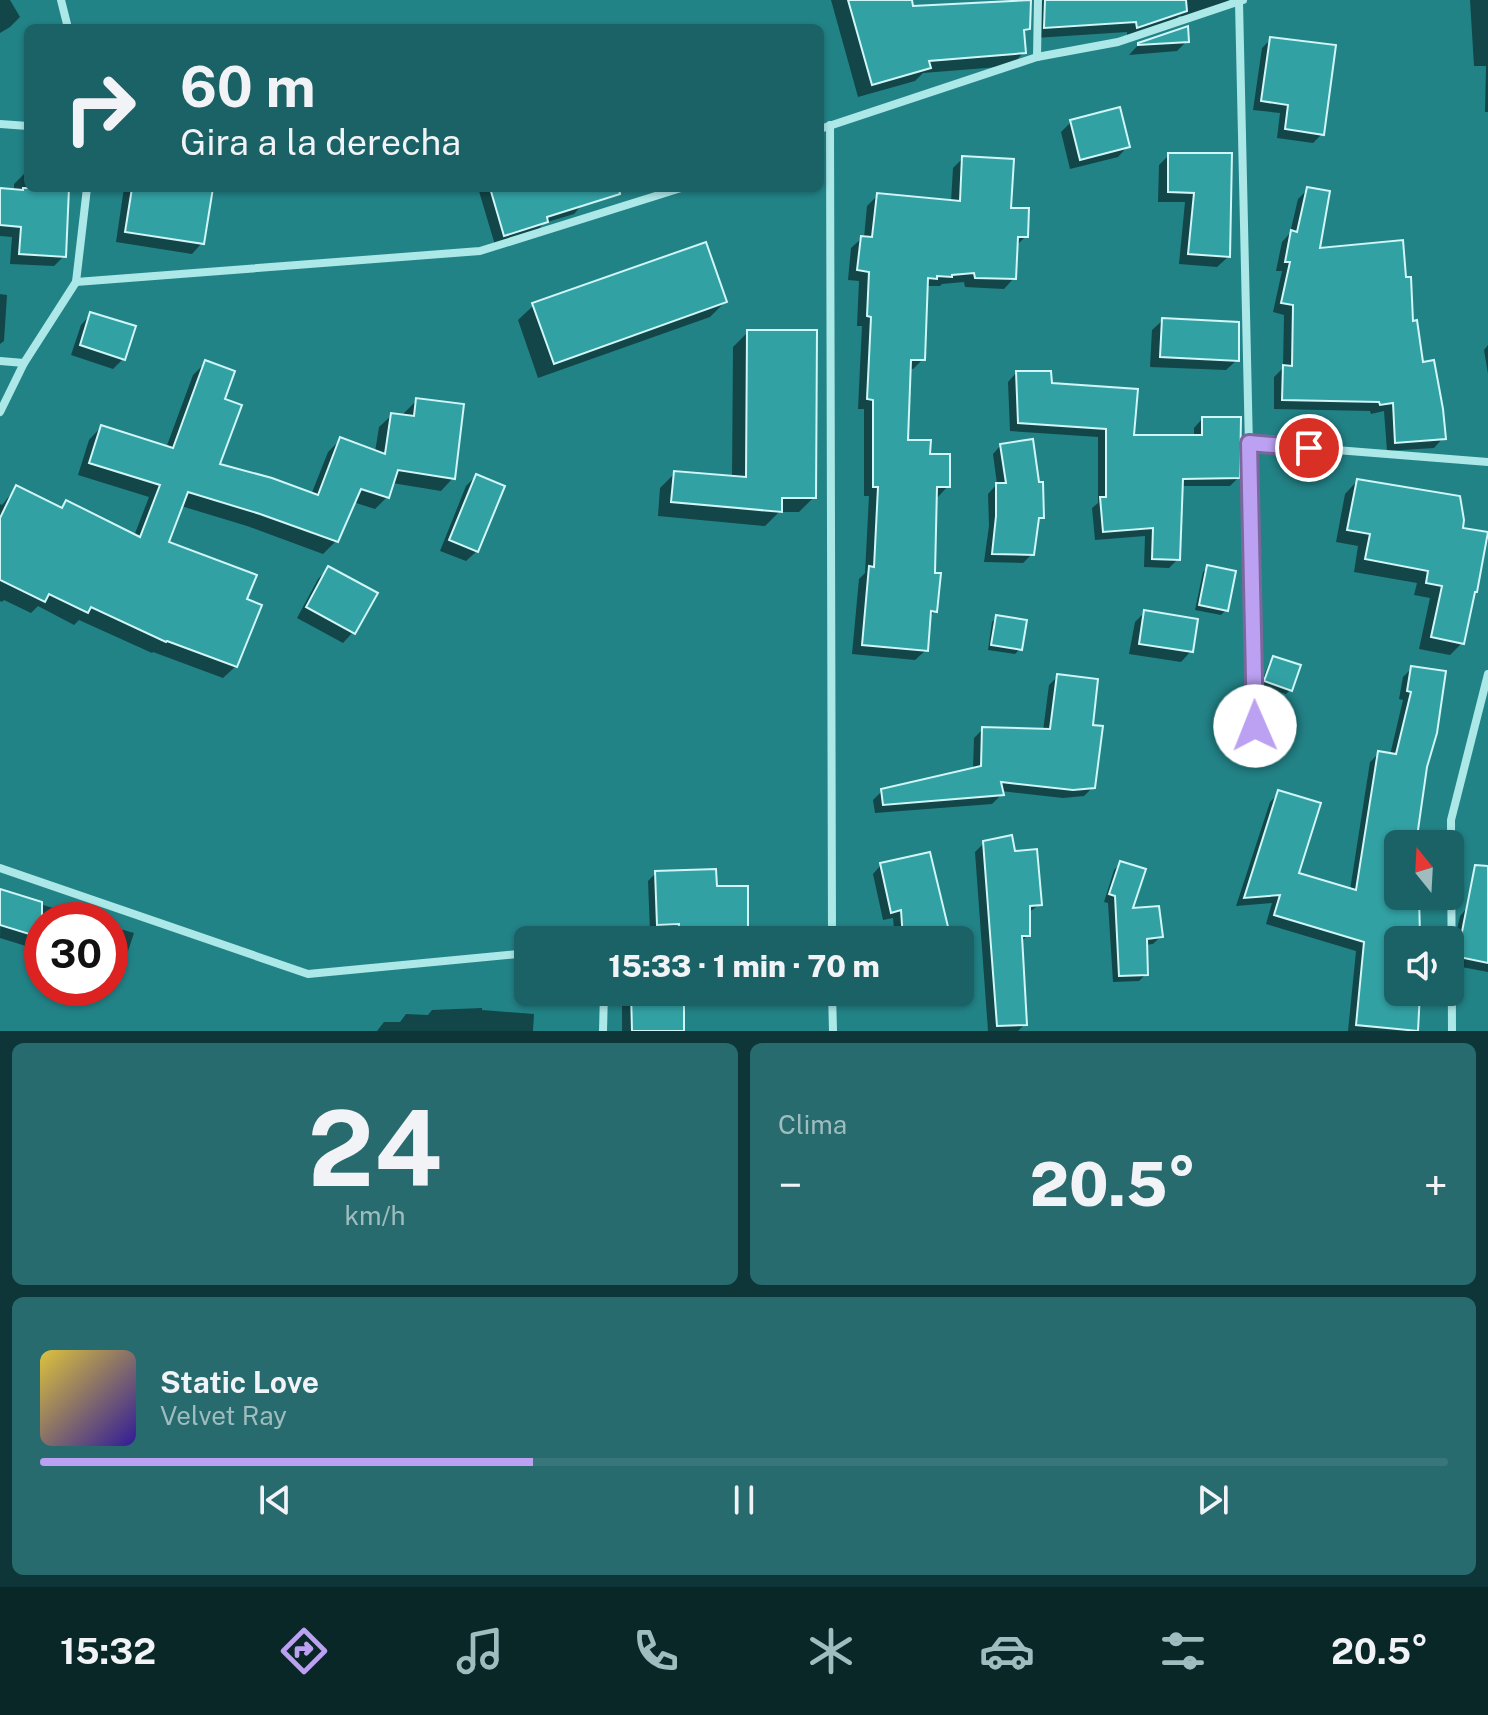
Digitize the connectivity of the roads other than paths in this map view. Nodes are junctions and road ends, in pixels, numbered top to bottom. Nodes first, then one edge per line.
1 (61, 0) edge
2 (1038, 0) edge
3 (1242, 1) edge
4 (67, 24) edge
5 (1037, 57) junction
6 (0, 124) edge
7 (830, 125) junction
8 (24, 126) edge
9 (824, 127) edge
10 (87, 192) edge
11 (668, 192) edge
12 (76, 282) junction
13 (0, 361) edge
14 (24, 363) junction
15 (0, 412) edge
16 (1249, 443) junction
17 (1488, 462) edge
18 (1488, 674) edge
19 (1256, 758) dead end
20 (0, 868) edge
21 (832, 926) edge
22 (514, 954) edge
23 (604, 1006) edge
24 (832, 1006) edge
25 (603, 1031) edge
26 (833, 1031) edge
27 (1452, 1031) edge

1 - 4 street
2 - 5 street
3 - 5 street
3 - 16 street
5 - 7 street
6 - 8 street
7 - 9 street
7 - 21 street
10 - 12 street
11 - 12 street
12 - 14 street
13 - 14 street
14 - 15 street
16 - 17 street
16 - 19 street
18 - 27 street
20 - 22 street
23 - 25 street
24 - 26 street

